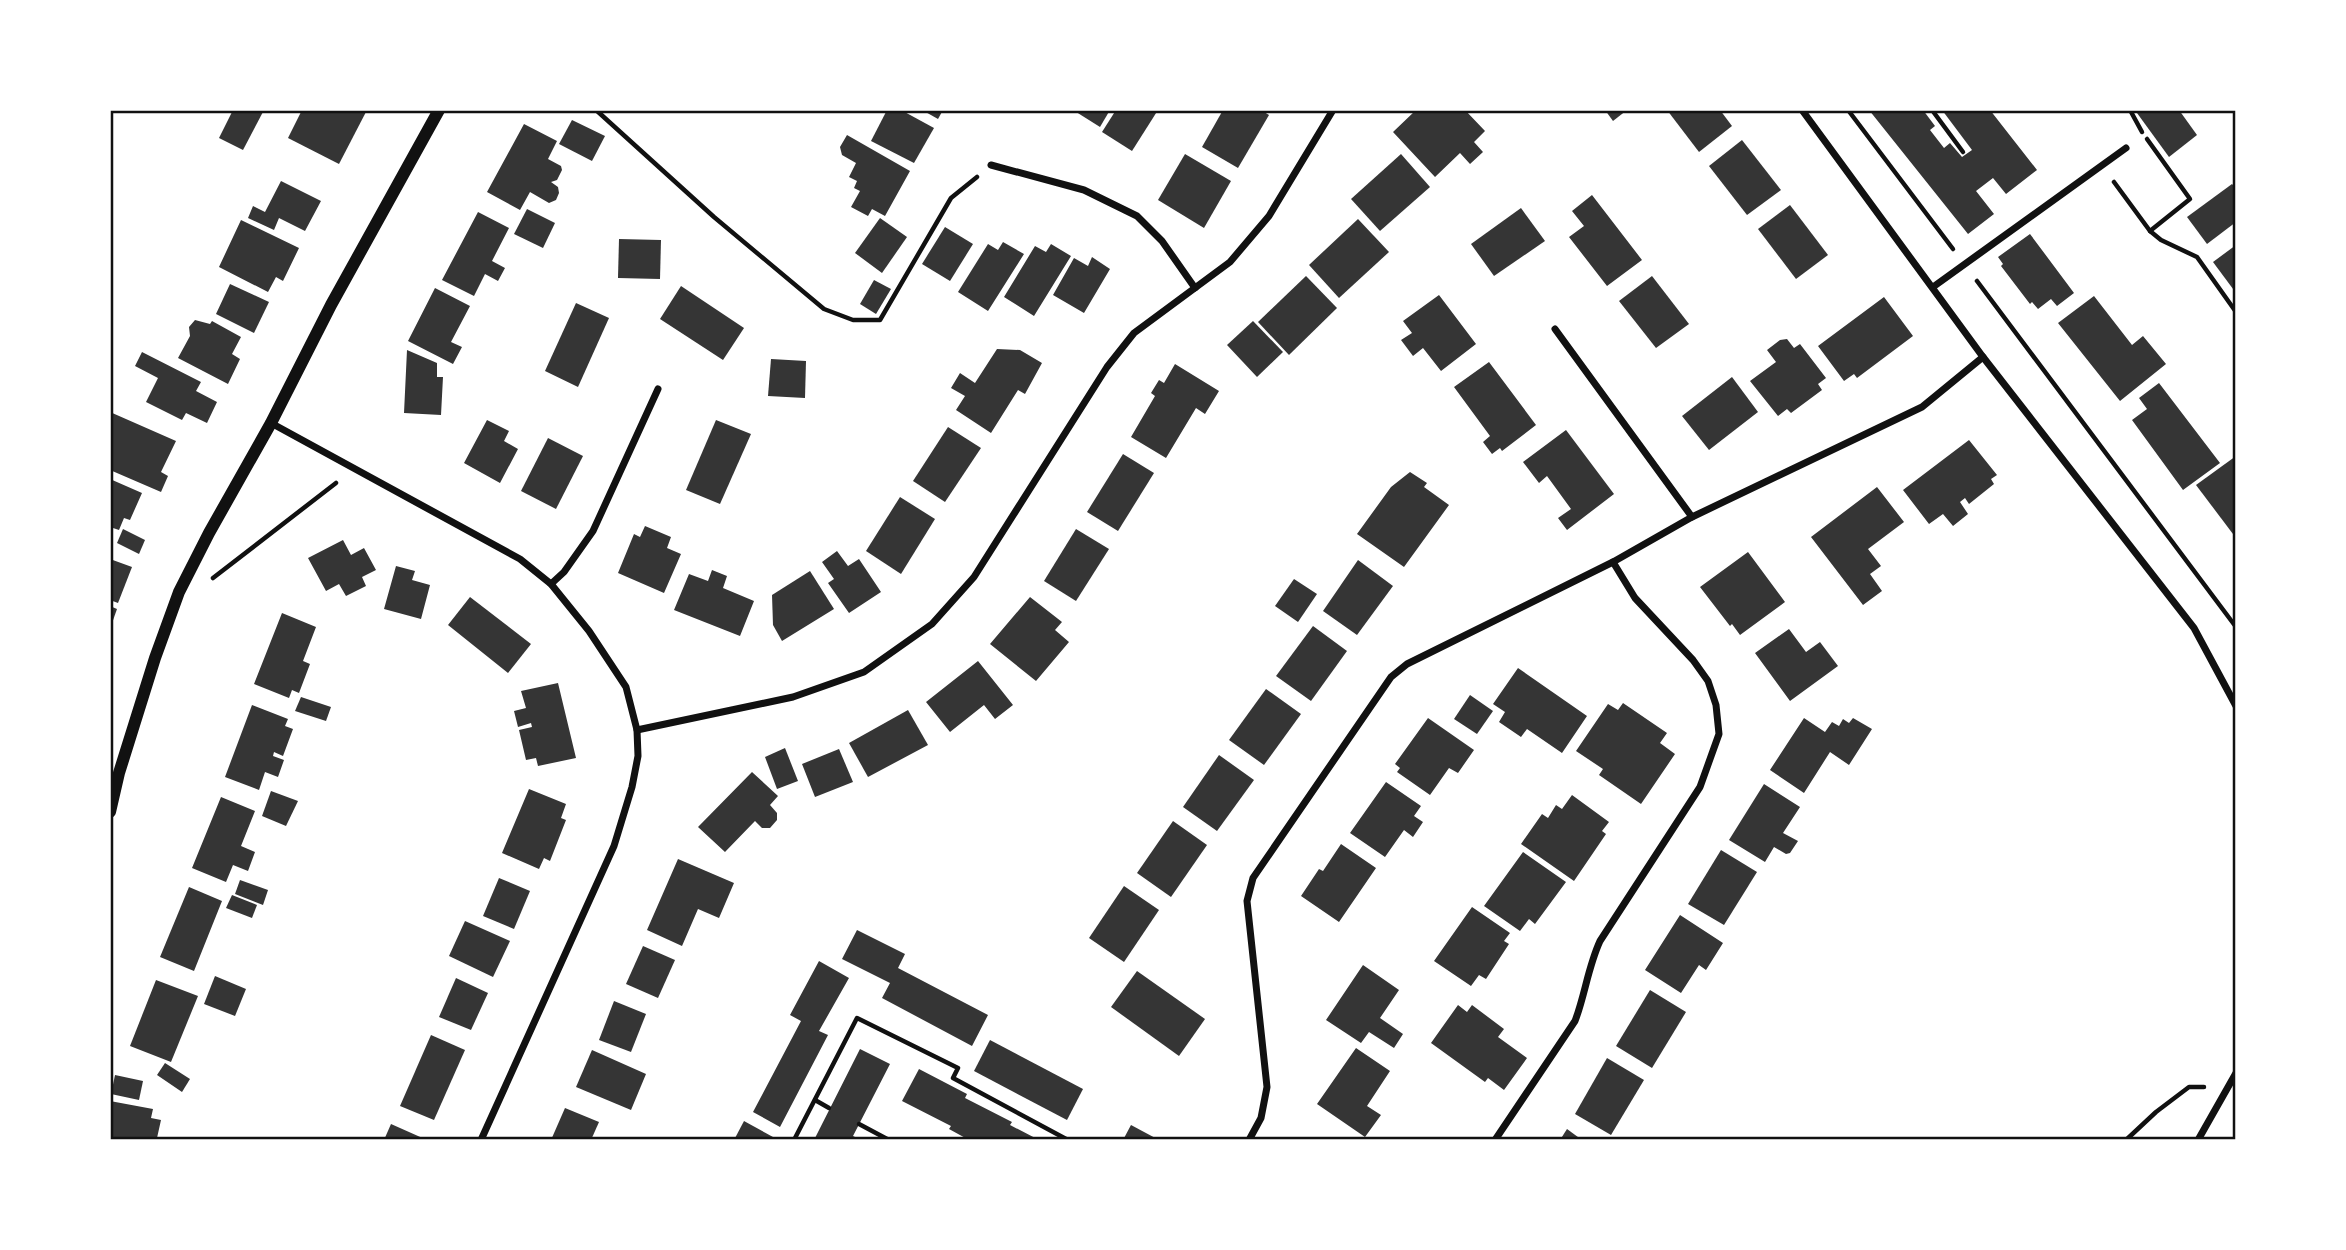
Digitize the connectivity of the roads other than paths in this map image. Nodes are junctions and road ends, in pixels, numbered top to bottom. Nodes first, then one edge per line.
1 (439, 110) edge
2 (1333, 110) edge
3 (1802, 110) edge
4 (2126, 148) dead end
5 (991, 165) road end
6 (1933, 286) junction
7 (1195, 288) junction
8 (1555, 329) dead end
9 (1983, 357) junction
10 (658, 389) dead end
11 (271, 423) junction
12 (1692, 517) junction
13 (1614, 562) junction
14 (551, 584) junction
15 (2236, 706) edge
16 (637, 730) junction
17 (110, 812) edge
18 (2236, 1073) edge
19 (481, 1140) edge
20 (1250, 1140) edge
21 (1495, 1140) edge
22 (2199, 1140) edge

1 - 11 street
2 - 7 street
3 - 6 street
4 - 6 street
5 - 7 street
6 - 9 street
7 - 16 street
8 - 12 street
9 - 12 street
9 - 15 street
10 - 14 street
11 - 14 street
11 - 17 street
12 - 13 street
13 - 20 street
13 - 21 street
14 - 16 street
16 - 19 street
18 - 22 street

